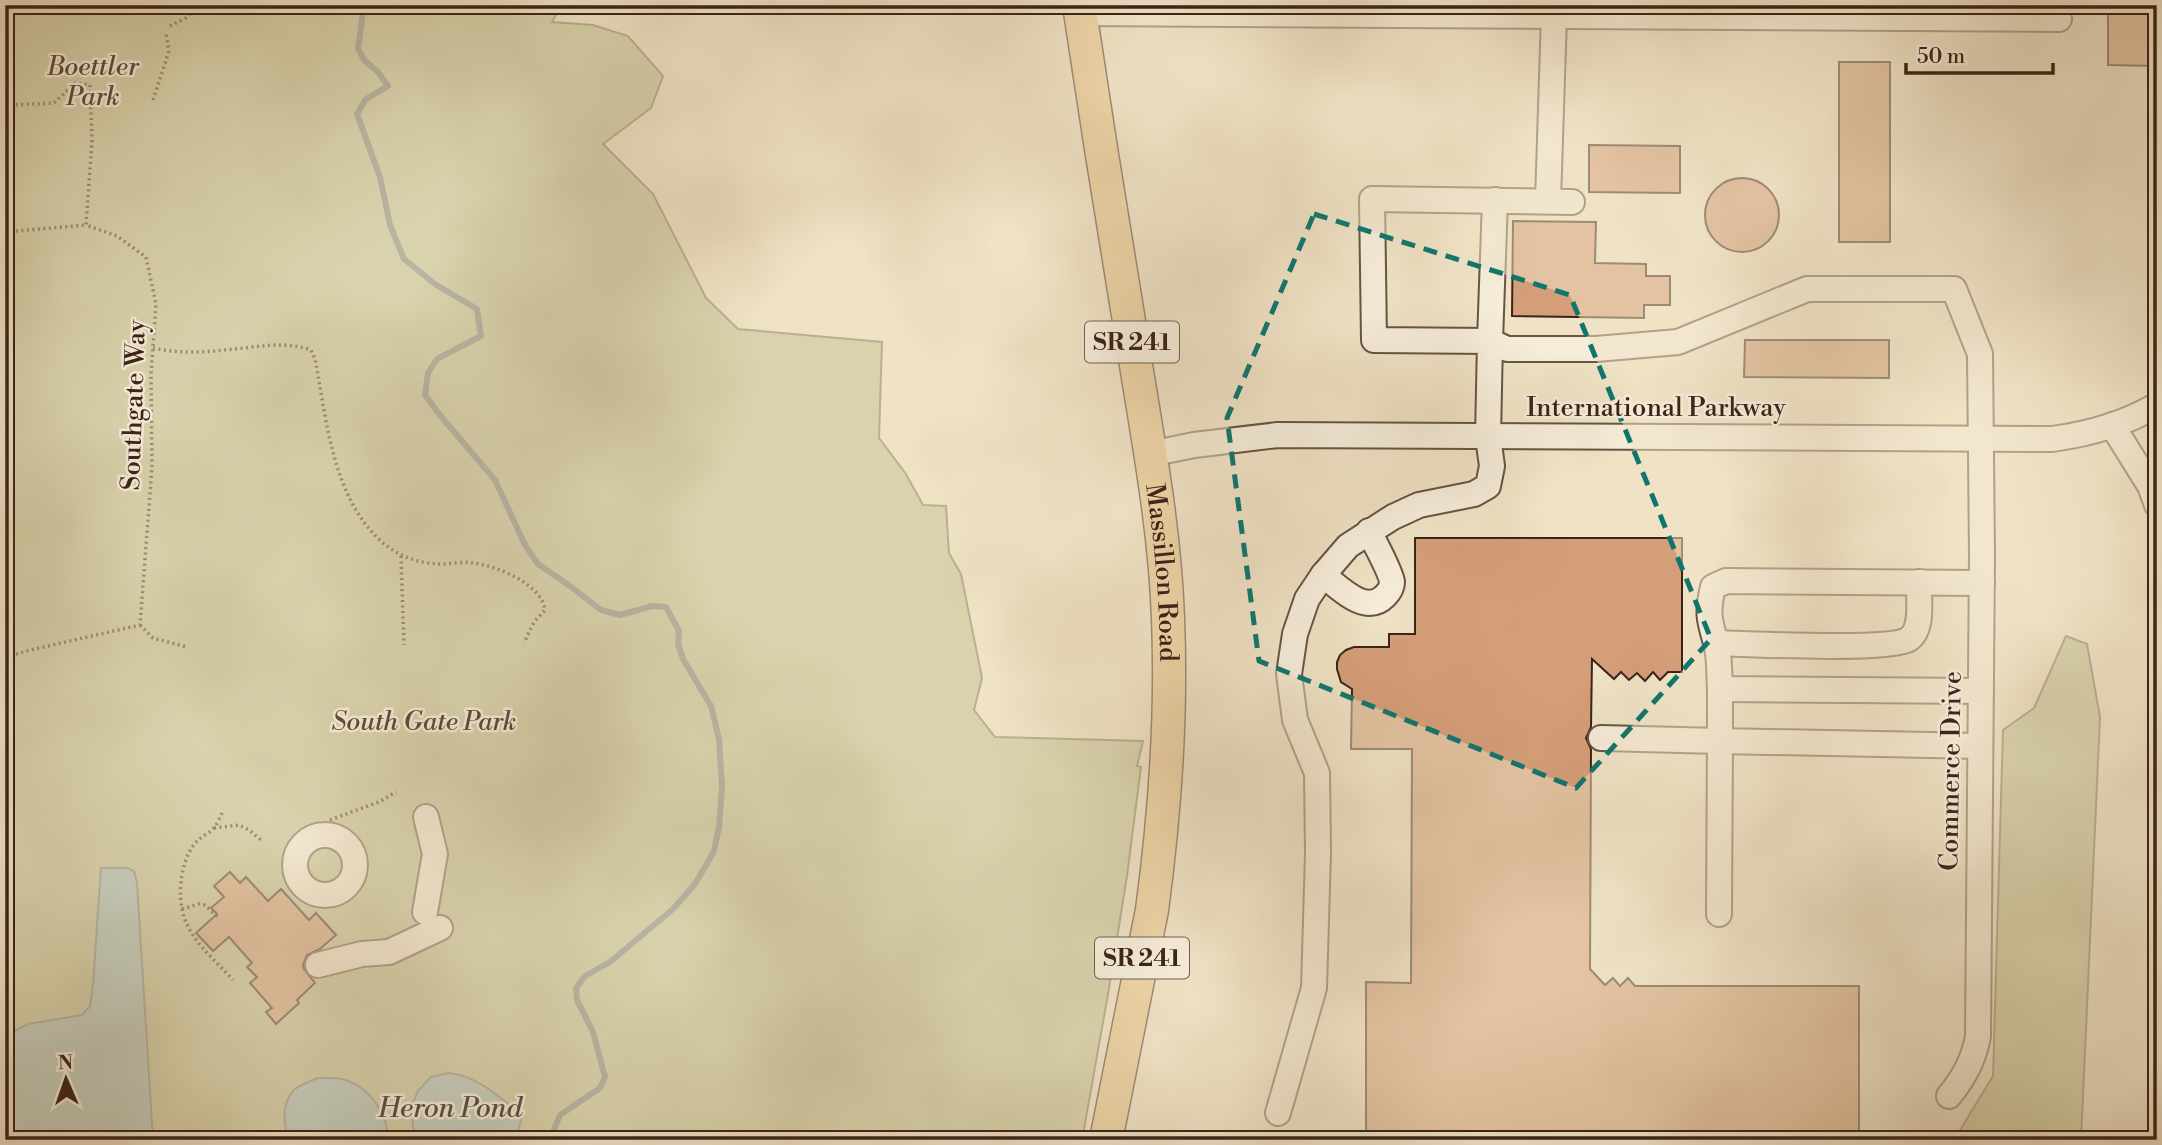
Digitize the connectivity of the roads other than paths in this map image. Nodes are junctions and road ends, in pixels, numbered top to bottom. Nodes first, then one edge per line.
1 (1080, 9) edge
2 (1554, 16) junction
3 (2059, 19) dead end
4 (1495, 200) junction
5 (1490, 341) junction
6 (2157, 405) edge
7 (2112, 425) junction
8 (1488, 437) junction
9 (1981, 439) junction
10 (1150, 454) junction
11 (2157, 505) edge
12 (1369, 531) junction
13 (1323, 575) junction
14 (1919, 582) junction
15 (1982, 583) junction
16 (1716, 643) junction
17 (1720, 689) junction
18 (1981, 691) junction
19 (1601, 738) dead end
20 (1720, 741) junction
21 (1980, 746) junction
22 (426, 817) dead end
23 (1718, 914) dead end
24 (318, 965) dead end
25 (1949, 1096) dead end
26 (1278, 1113) dead end
27 (1106, 1140) edge

1 - 2 street
1 - 10 main road, Massillon Road / SR 241
2 - 3 street
2 - 4 street
4 - 5 street
4 - 5 street
5 - 8 street
5 - 9 street, Commerce Drive
6 - 7 street, International Parkway
7 - 9 street, International Parkway
7 - 11 street
8 - 9 street, International Parkway
8 - 10 street, International Parkway
8 - 12 street
9 - 15 street, Commerce Drive
10 - 27 main road, Massillon Road / SR 241
12 - 13 street
12 - 13 street
13 - 26 street
14 - 15 street
14 - 16 street
14 - 16 street
15 - 18 street, Commerce Drive
16 - 17 street
17 - 18 street
17 - 20 street
18 - 21 street, Commerce Drive
19 - 20 street
20 - 21 street
20 - 23 street
21 - 25 street, Commerce Drive
22 - 24 street

